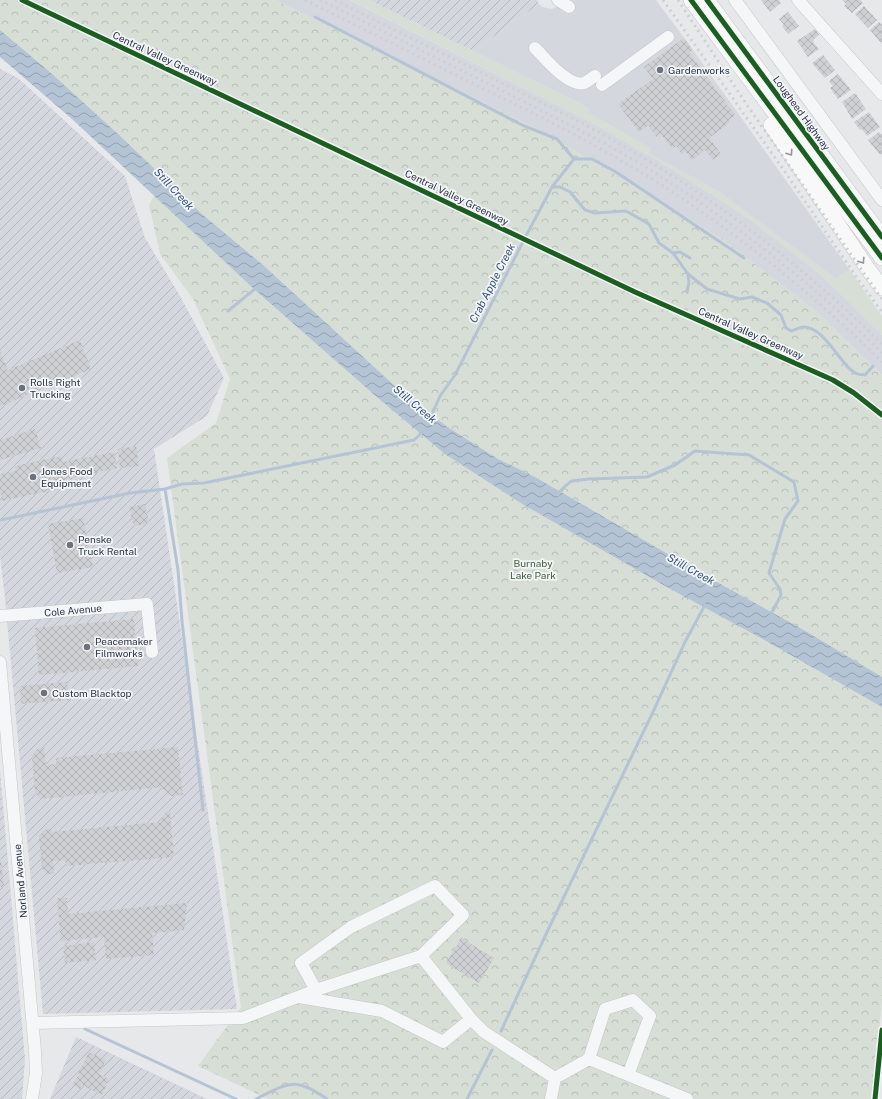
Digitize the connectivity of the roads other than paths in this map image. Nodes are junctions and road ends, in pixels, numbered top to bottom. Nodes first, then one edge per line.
1 (558, 0) edge
2 (691, 0) edge
3 (707, 0) edge
4 (735, 0) edge
5 (798, 0) edge
6 (569, 7) dead end
7 (668, 37) dead end
8 (535, 48) dead end
9 (744, 71) junction
10 (882, 94) edge
11 (882, 200) edge
12 (882, 237) edge
13 (882, 258) edge
14 (882, 288) edge
15 (0, 616) edge
16 (152, 652) dead end
17 (0, 662) edge
18 (421, 956) junction
19 (316, 990) junction
20 (299, 997) junction
21 (471, 1019) junction
22 (33, 1023) junction
23 (589, 1059) junction
24 (628, 1075) junction
25 (555, 1078) junction
26 (32, 1099) edge
27 (551, 1099) edge
28 (687, 1099) edge

1 - 6 street
2 - 9 main road
3 - 12 main road, Lougheed Highway
4 - 11 street
5 - 10 street
7 - 8 street
9 - 13 main road
9 -> 14 main road
15 - 16 street, Cole Avenue
17 - 22 street, Norland Avenue
18 - 19 street
18 - 19 street
18 - 21 street
19 - 20 street
20 - 21 street
20 - 22 street
21 - 25 street
22 - 26 street, Norland Avenue
23 - 24 street
23 - 24 street
23 - 25 street
24 - 28 street
25 - 27 street

